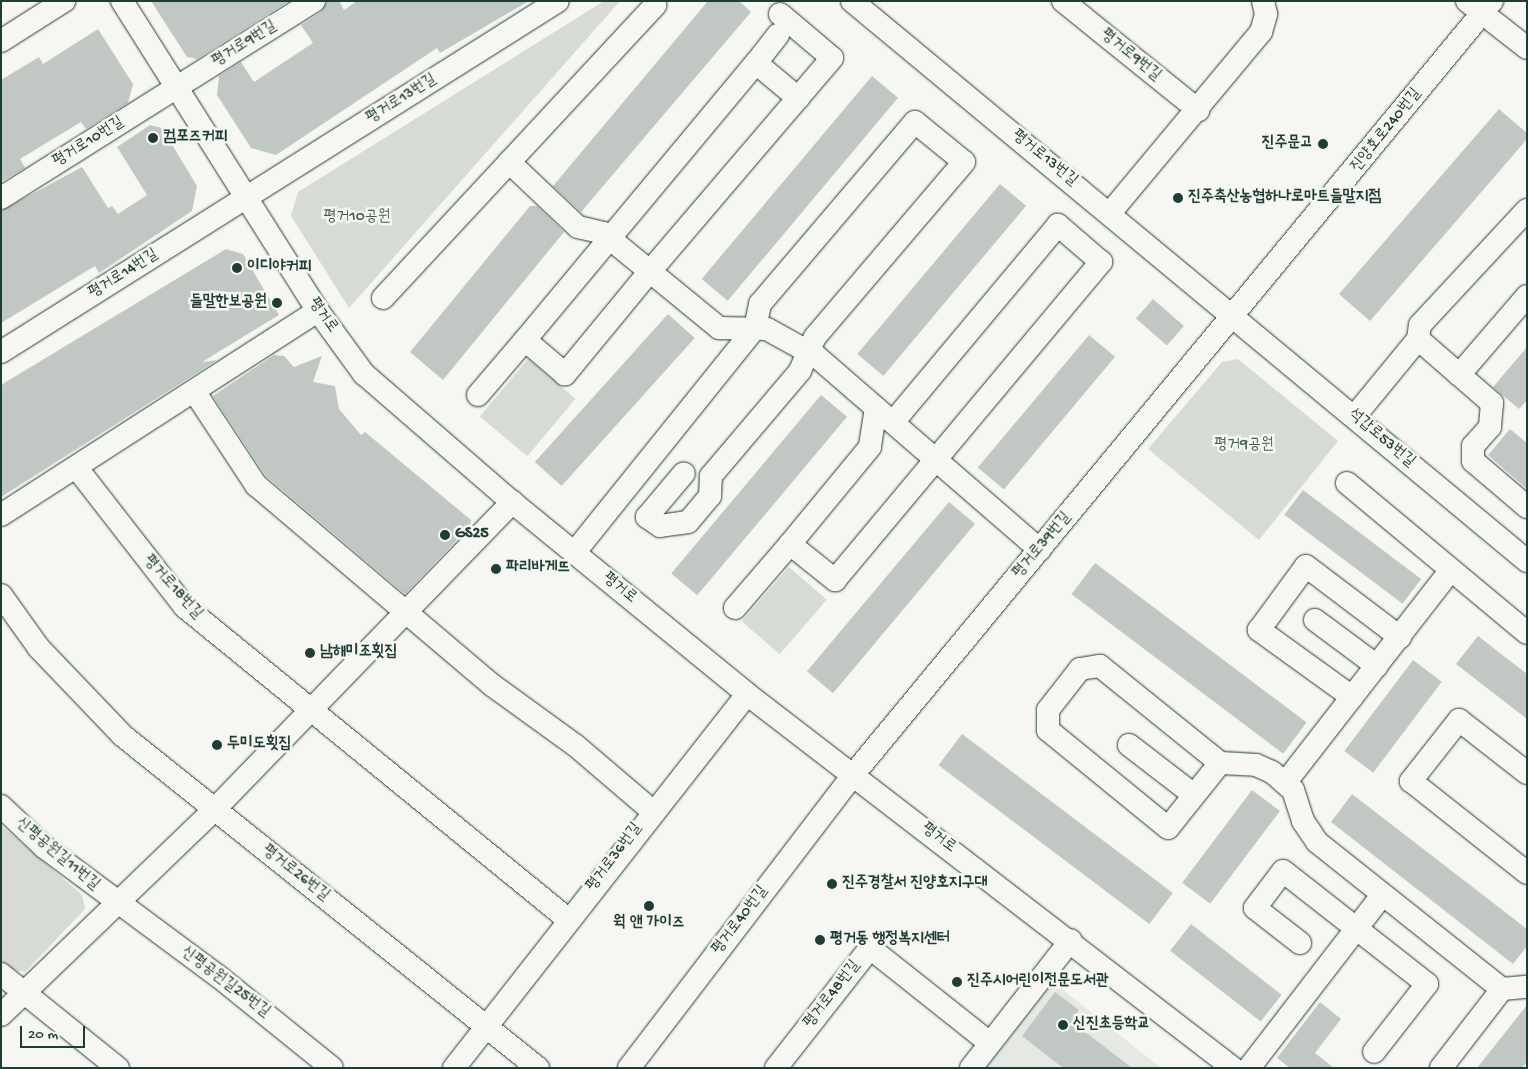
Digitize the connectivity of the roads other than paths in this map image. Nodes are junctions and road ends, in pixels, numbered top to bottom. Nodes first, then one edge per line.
1 (64, 1) edge
2 (122, 1) edge
3 (314, 1) edge
4 (558, 1) edge
5 (852, 1) edge
6 (1063, 1) edge
7 (1264, 3) edge
8 (656, 5) dead end
9 (1480, 5) edge
10 (1, 41) edge
11 (1527, 48) edge
12 (756, 63) junction
13 (176, 88) junction
14 (798, 98) junction
15 (1198, 110) junction
16 (509, 162) junction
17 (1, 198) edge
18 (246, 198) junction
19 (1527, 210) edge
20 (1110, 213) junction
21 (610, 238) junction
22 (650, 271) junction
23 (1527, 296) edge
24 (383, 298) dead end
25 (318, 311) junction
26 (1234, 317) junction
27 (755, 328) junction
28 (1418, 339) junction
29 (525, 340) junction
30 (809, 351) junction
31 (1, 352) edge
32 (1460, 375) junction
33 (194, 391) junction
34 (478, 395) dead end
35 (884, 415) junction
36 (1354, 417) junction
37 (935, 459) junction
38 (76, 467) junction
39 (684, 473) dead end
40 (1347, 483) dead end
41 (512, 502) junction
42 (1527, 507) edge
43 (1, 516) edge
44 (790, 544) junction
45 (1040, 550) junction
46 (574, 553) junction
47 (1527, 560) edge
48 (1451, 570) junction
49 (1, 595) edge
50 (735, 608) dead end
51 (405, 613) junction
52 (1315, 620) dead end
53 (1527, 634) edge
54 (1400, 637) junction
55 (1377, 666) junction
56 (747, 694) junction
57 (1352, 697) junction
58 (312, 708) junction
59 (1129, 745) dead end
60 (1220, 763) junction
61 (1527, 774) edge
62 (852, 775) junction
63 (1285, 783) junction
64 (1194, 795) junction
65 (1, 806) edge
66 (214, 810) junction
67 (652, 810) junction
68 (1527, 873) edge
69 (1382, 894) junction
70 (115, 903) junction
71 (568, 919) junction
72 (1356, 928) junction
73 (1071, 940) junction
74 (1300, 943) dead end
75 (1, 974) edge
76 (1527, 987) edge
77 (1502, 989) junction
78 (24, 993) junction
79 (1, 1015) edge
80 (487, 1026) junction
81 (990, 1043) junction
82 (1374, 1052) dead end
83 (118, 1068) edge
84 (332, 1068) edge
85 (454, 1068) edge
86 (538, 1068) edge
87 (629, 1068) edge
88 (776, 1068) edge
89 (971, 1068) edge
90 (1233, 1068) edge
91 (1250, 1068) edge
92 (1441, 1068) edge

1 - 10 street
2 - 13 street, 평거로
3 - 13 street, 평거로9번길
4 - 18 street, 평거로13번길
5 - 20 street, 평거로13번길
6 - 15 street, 평거로9번길
7 - 15 street
8 - 16 street
9 - 11 street
9 - 26 street, 진양호로240번길
12 - 14 street
12 - 14 street
12 - 21 street
13 - 17 street, 평거로10번길
13 - 18 street, 평거로
14 - 22 street
15 - 20 street
16 - 21 street
16 - 24 street
18 - 25 street, 평거로
18 - 31 street, 평거로14번길
19 - 28 street
20 - 26 street, 평거로13번길
21 - 22 street
21 - 29 street
22 - 27 street
22 - 29 street
23 - 32 street
25 - 33 street
25 - 41 street, 평거로
26 - 36 street, 석갑로53번길
26 - 45 street, 평거로39번길
27 - 30 street
27 - 30 street
27 - 46 street
28 - 32 street
28 - 36 street
29 - 34 street
30 - 35 street
30 - 39 street
32 - 42 street
33 - 38 street
33 - 51 street
35 - 37 street
35 - 37 street
35 - 44 street
36 - 47 street, 석갑로53번길
37 - 44 street
37 - 45 street
38 - 43 street
38 - 58 street, 평거로18번길
40 - 48 street
41 - 46 street, 평거로
41 - 51 street
44 - 50 street
45 - 62 street, 평거로39번길
46 - 56 street, 평거로
48 - 53 street
48 - 54 street
49 - 66 street
51 - 58 street
51 - 67 street
52 - 55 street
54 - 55 street
54 - 57 street
55 - 57 street
56 - 62 street, 평거로
56 - 67 street, 평거로36번길
57 - 63 street
58 - 66 street
58 - 71 street
59 - 64 street
60 - 63 street
60 - 64 street
60 - 64 street
61 - 68 street
62 - 73 street, 평거로
62 - 87 street, 평거로40번길
63 - 69 street
65 - 70 street, 신평공원길11번길
66 - 70 street
66 - 80 street, 평거로26번길
67 - 71 street, 평거로36번길
69 - 72 street
69 - 77 street
70 - 78 street
70 - 84 street, 신평공원길25번길
71 - 80 street, 평거로36번길
72 - 74 street
72 - 82 street
72 - 91 street
73 - 81 street
73 - 90 street, 평거로
75 - 78 street
76 - 77 street
77 - 92 street
78 - 79 street
78 - 83 street
80 - 85 street, 평거로36번길
80 - 86 street, 평거로26번길
81 - 88 street, 평거로48번길
81 - 89 street

